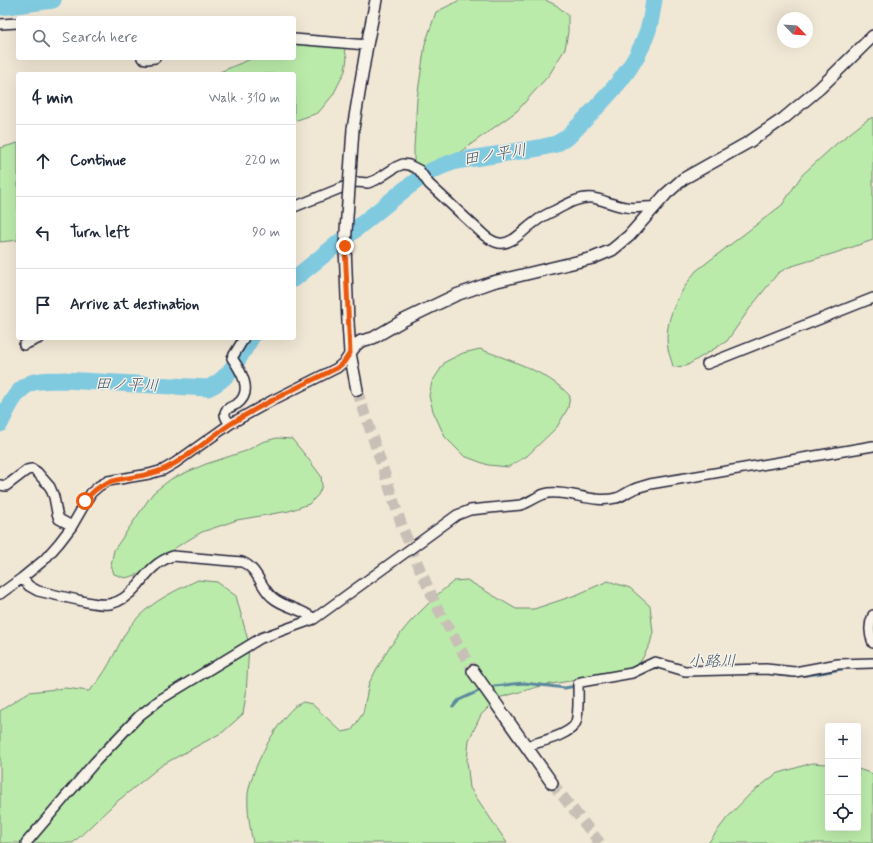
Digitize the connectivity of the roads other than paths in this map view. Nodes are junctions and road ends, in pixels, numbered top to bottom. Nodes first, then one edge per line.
1 (376, 0) edge
2 (16, 23) edge
3 (0, 24) edge
4 (873, 36) edge
5 (296, 39) edge
6 (367, 44) junction
7 (296, 206) edge
8 (653, 207) junction
9 (873, 298) edge
10 (35, 340) edge
11 (244, 340) edge
12 (24, 345) dead end
13 (350, 353) junction
14 (707, 364) dead end
15 (357, 390) tunnel mouth
16 (230, 424) junction
17 (873, 446) edge
18 (0, 485) edge
19 (72, 526) junction
20 (22, 578) junction
21 (0, 594) edge
22 (873, 615) edge
23 (314, 619) junction
24 (873, 643) edge
25 (873, 663) edge
26 (473, 671) tunnel mouth
27 (526, 746) junction
28 (552, 783) tunnel mouth
29 (26, 843) edge

1 - 6 street
2 - 3 street
4 - 8 street
5 - 6 street
6 - 13 street, bridge
7 - 8 street
8 - 13 street
9 - 14 street
10 - 12 street
11 - 16 street
13 - 15 street
13 - 16 street
16 - 19 street
17 - 23 street
18 - 19 street
19 - 20 street
20 - 21 street
20 - 23 street
22 - 24 street
23 - 29 street
25 - 27 street
26 - 27 street
27 - 28 street

